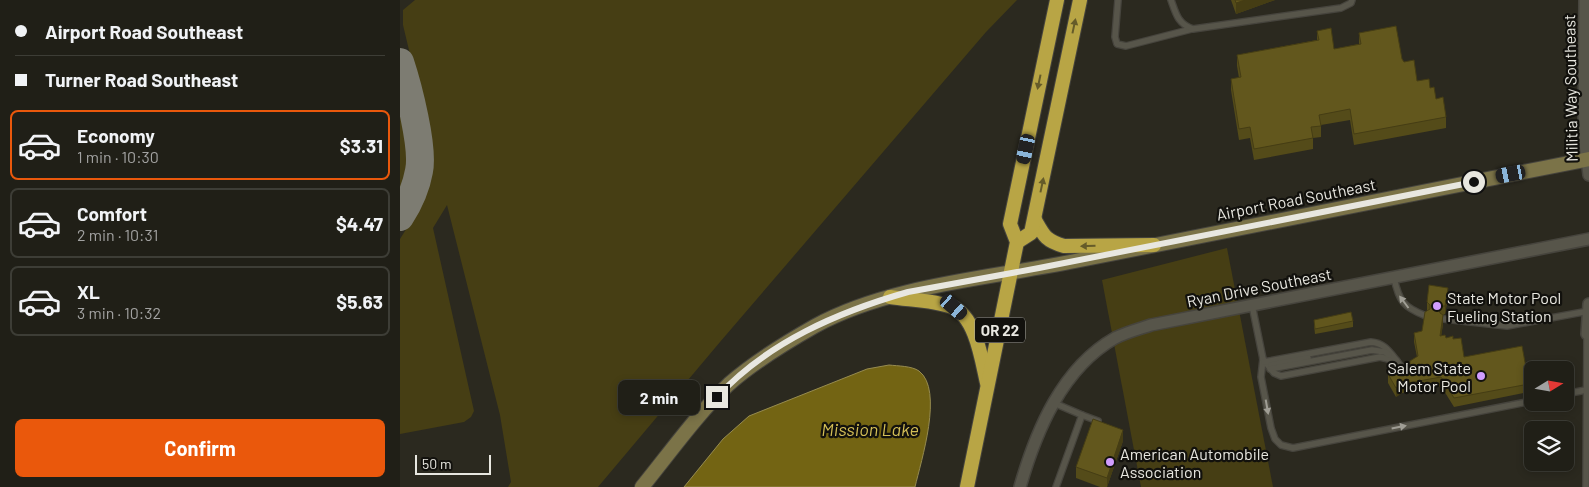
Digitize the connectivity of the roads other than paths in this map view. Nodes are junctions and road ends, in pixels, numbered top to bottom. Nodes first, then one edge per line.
1 (1058, 0) edge
2 (1080, 0) edge
3 (1118, 0) edge
4 (1171, 0) edge
5 (1352, 0) edge
6 (1585, 0) edge
7 (1194, 29) junction
8 (1588, 159) edge
9 (1589, 175) edge
10 (1034, 220) junction
11 (1589, 239) edge
12 (1017, 242) junction
13 (1154, 245) junction
14 (1010, 274) junction
15 (1394, 278) junction
16 (890, 297) junction
17 (1589, 304) edge
18 (1252, 305) junction
19 (1588, 311) edge
20 (1426, 316) edge
21 (1444, 319) edge
22 (1587, 334) joint
23 (1396, 361) junction
24 (1268, 366) junction
25 (1406, 373) edge
26 (988, 386) junction
27 (1586, 390) junction
28 (1574, 392) edge
29 (1054, 403) junction
30 (1524, 403) edge
31 (1082, 415) junction
32 (1106, 424) edge
33 (642, 487) edge
34 (967, 487) edge
35 (1020, 487) edge
36 (1056, 487) edge
37 (1586, 487) edge

1 -> 12 highway, OR 22
10 -> 2 highway
3 - 7 lane
4 - 7 lane
5 - 7 lane
6 - 8 street, Militia Way Southeast
8 - 9 street, Militia Way Southeast
8 - 13 main road, Airport Road Southeast
10 - 12 highway
13 -> 10 highway
11 - 15 street, Ryan Drive Southeast
12 - 14 highway, OR 22
13 - 14 main road, Airport Road Southeast
14 - 16 main road, Airport Road Southeast
14 - 26 highway, OR 22
15 - 18 street, Ryan Drive Southeast
20 -> 15 lane
16 - 26 highway, OR 22
16 - 33 main road, Airport Road Southeast
17 - 19 street
18 - 24 lane
18 - 29 street, Ryan Drive Southeast
19 - 21 lane
19 - 22 street
22 - 27 lane
23 - 24 lane
23 - 24 lane
23 - 25 lane
24 -> 30 lane
26 - 34 highway, OR 22
27 - 28 lane
27 - 37 lane
29 - 31 lane
29 - 35 street, Ryan Drive Southeast
31 - 32 lane
31 - 36 lane

